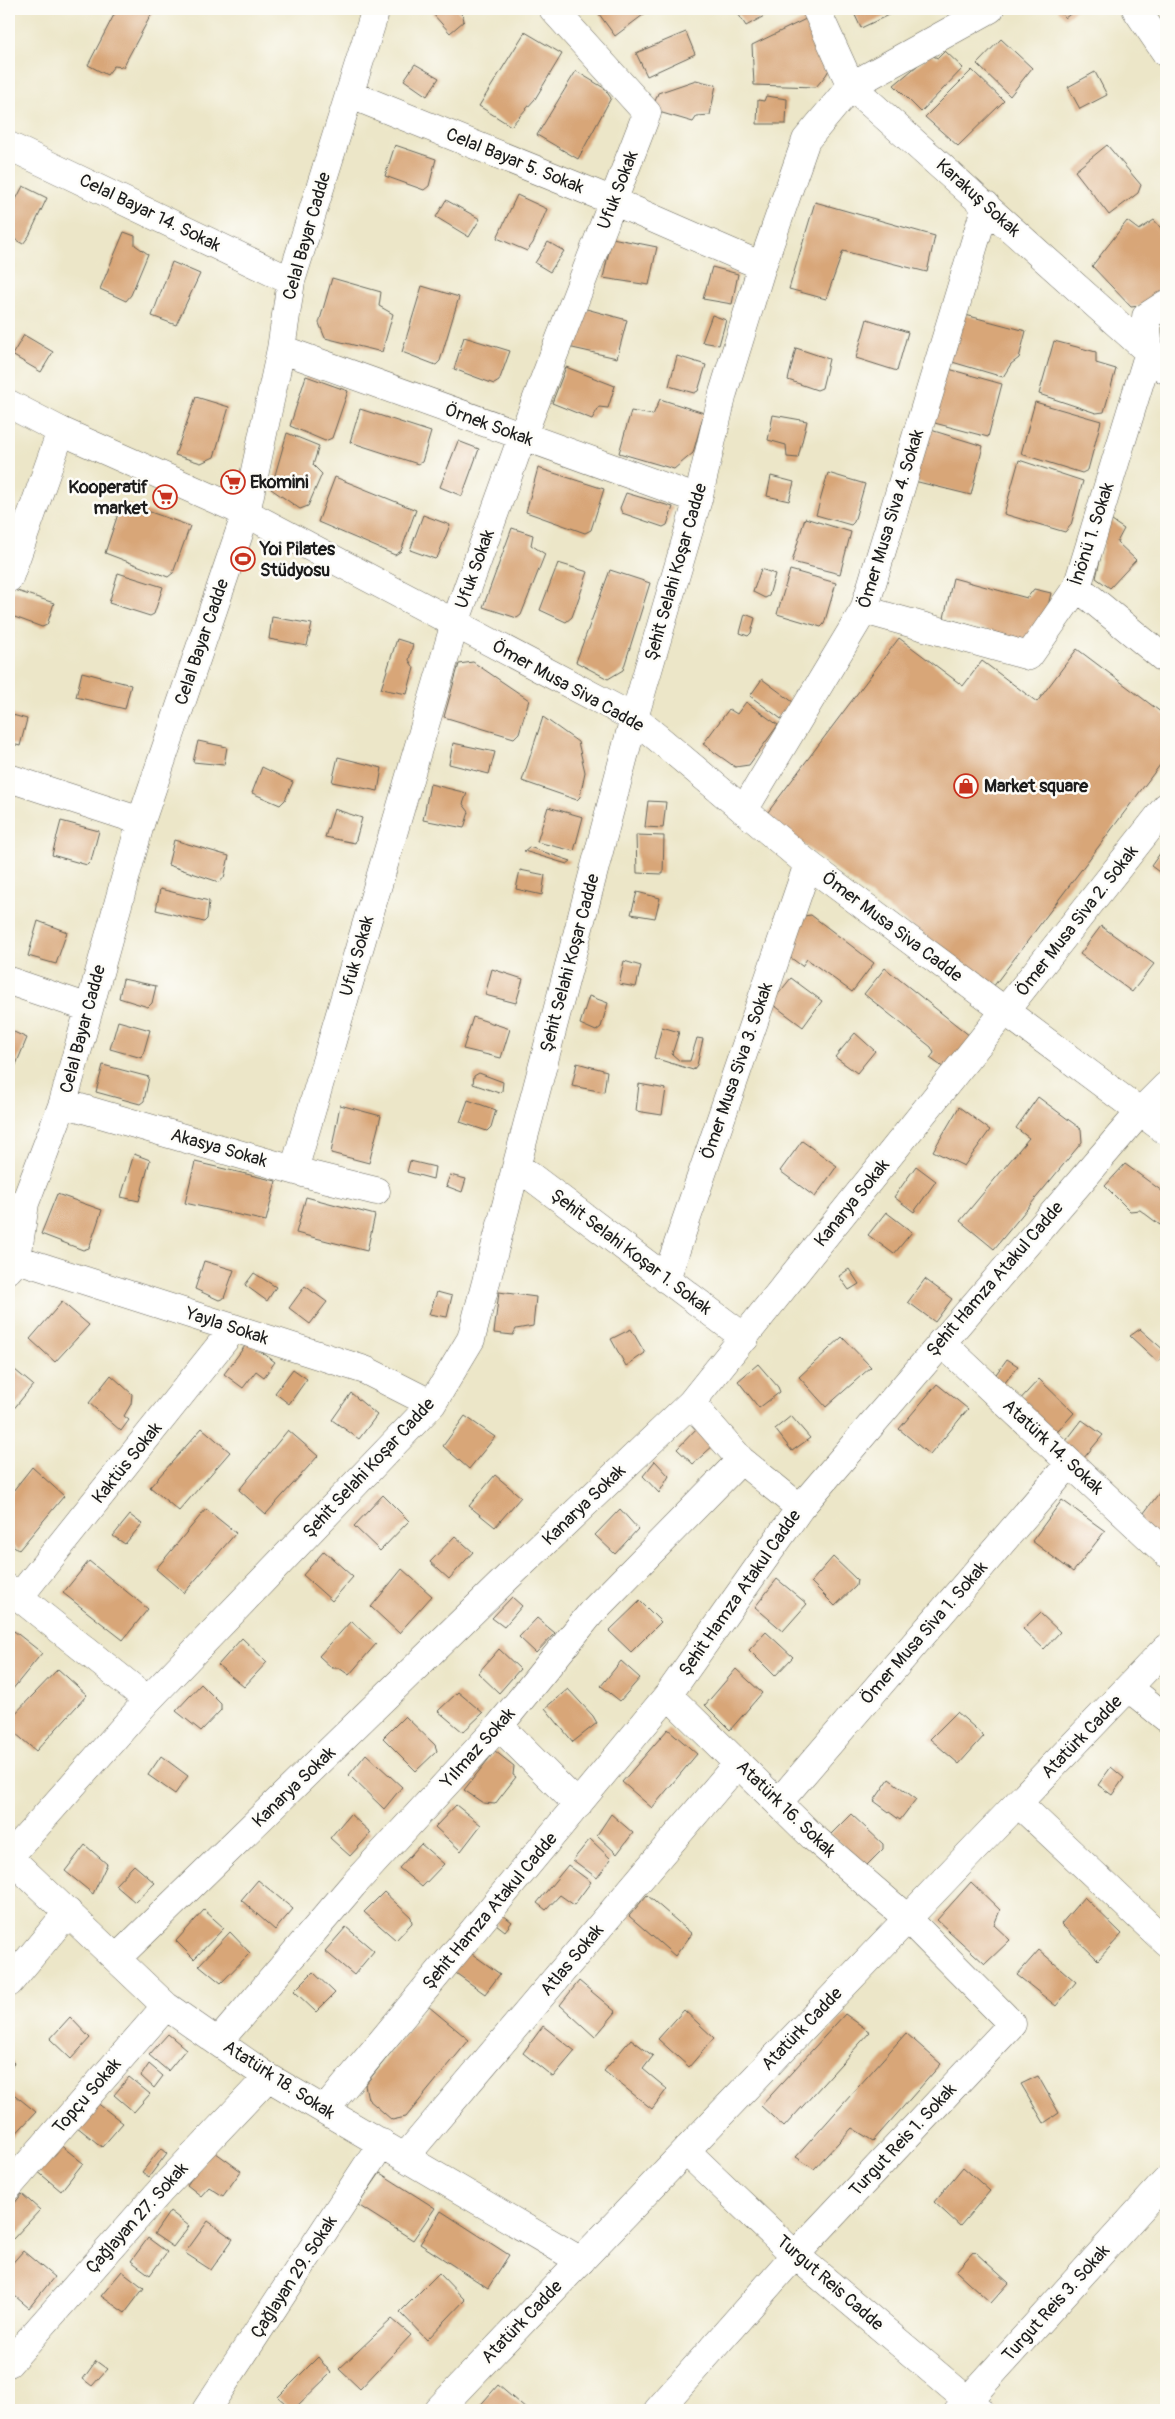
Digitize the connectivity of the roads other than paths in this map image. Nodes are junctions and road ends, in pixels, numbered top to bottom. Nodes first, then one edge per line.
1 (376, 9) edge
2 (553, 9) edge
3 (816, 9) edge
4 (990, 9) edge
5 (1136, 9) edge
6 (1166, 53) edge
7 (851, 86) junction
8 (349, 94) junction
9 (9, 146) edge
10 (613, 202) junction
11 (986, 205) junction
12 (762, 266) junction
13 (291, 281) junction
14 (1166, 304) edge
15 (281, 349) junction
16 (1158, 361) edge
17 (9, 404) edge
18 (60, 431) junction
19 (522, 437) junction
20 (698, 499) junction
21 (246, 513) junction
22 (9, 578) edge
23 (1076, 587) junction
24 (864, 610) junction
25 (455, 623) junction
26 (1166, 660) edge
27 (634, 718) junction
28 (9, 778) edge
29 (1166, 807) edge
30 (744, 810) junction
31 (141, 821) junction
32 (808, 864) junction
33 (9, 981) edge
34 (89, 1008) junction
35 (1005, 1011) junction
36 (1166, 1086) edge
37 (64, 1103) junction
38 (1140, 1112) junction
39 (1166, 1131) edge
40 (518, 1166) junction
41 (294, 1170) junction
42 (376, 1191) dead end
43 (17, 1200) edge
44 (13, 1264) edge
45 (666, 1278) junction
46 (234, 1328) junction
47 (745, 1338) junction
48 (941, 1342) junction
49 (691, 1403) junction
50 (432, 1404) junction
51 (741, 1460) junction
52 (1070, 1463) junction
53 (800, 1508) junction
54 (1166, 1553) edge
55 (14, 1593) edge
56 (1166, 1648) edge
57 (1129, 1688) junction
58 (668, 1695) junction
59 (148, 1700) junction
60 (1166, 1718) edge
61 (499, 1726) junction
62 (738, 1763) junction
63 (778, 1803) junction
64 (1018, 1803) junction
65 (578, 1805) junction
66 (9, 1857) edge
67 (68, 1912) junction
68 (908, 1919) junction
69 (1166, 1942) edge
70 (117, 1958) junction
71 (9, 1982) edge
72 (166, 2006) junction
73 (1012, 2024) joint
74 (219, 2041) junction
75 (268, 2077) junction
76 (325, 2110) junction
77 (382, 2143) junction
78 (686, 2151) junction
79 (406, 2157) junction
80 (1166, 2181) edge
81 (9, 2186) edge
82 (795, 2255) junction
83 (581, 2261) junction
84 (9, 2363) edge
85 (969, 2407) edge
86 (206, 2410) edge
87 (438, 2410) edge
88 (658, 2410) edge

1 - 8 street, Celal Bayar Cadde
2 - 10 street, Ufuk Sokak
3 - 7 street, Karakuş Sokak
4 - 7 street, Şehit Selahi Koşar Cadde
5 - 6 street
7 - 11 street, Karakuş Sokak
7 - 12 street, Şehit Selahi Koşar Cadde
8 - 10 street, Celal Bayar 5. Sokak
8 - 13 street, Celal Bayar Cadde
9 - 13 street, Celal Bayar 14. Sokak
10 - 12 street, Celal Bayar 5. Sokak
10 - 19 street, Ufuk Sokak
11 - 16 street, Karakuş Sokak
11 - 24 street, Ömer Musa Siva 4. Sokak
12 - 20 street, Şehit Selahi Koşar Cadde
13 - 15 street, Celal Bayar Cadde
14 - 16 street, İnönü 1. Sokak
15 - 19 street, Örnek Sokak
15 - 21 street, Celal Bayar Cadde
16 - 23 street, İnönü 1. Sokak
17 - 18 street, Ömer Musa Siva Cadde
18 - 21 street, Ömer Musa Siva Cadde
18 - 22 street
19 - 20 street, Örnek Sokak
19 - 25 street, Ufuk Sokak
20 - 27 street, Şehit Selahi Koşar Cadde
21 - 25 street, Ömer Musa Siva Cadde
21 - 31 street, Celal Bayar Cadde
23 - 24 street, İnönü 1. Sokak
23 - 26 street
24 - 30 street, Ömer Musa Siva 4. Sokak
25 - 27 street, Ömer Musa Siva Cadde
25 - 41 street, Ufuk Sokak
27 - 30 street, Ömer Musa Siva Cadde
27 - 40 street, Şehit Selahi Koşar Cadde
28 - 31 street
29 - 35 street, Ömer Musa Siva 2. Sokak
30 - 32 street, Ömer Musa Siva Cadde
31 - 34 street, Celal Bayar Cadde
32 - 35 street, Ömer Musa Siva Cadde
32 - 45 street, Ömer Musa Siva 3. Sokak
33 - 34 street
34 - 37 street, Celal Bayar Cadde
35 - 38 street, Ömer Musa Siva Cadde
35 - 47 street, Kanarya Sokak
36 - 38 street, Şehit Hamza Atakul Cadde
37 - 41 street, Akasya Sokak
37 - 43 street, Celal Bayar Cadde
38 - 39 street, Ömer Musa Siva Cadde
38 - 48 street, Şehit Hamza Atakul Cadde
40 - 45 street, Şehit Selahi Koşar 1. Sokak
40 - 50 street, Şehit Selahi Koşar Cadde
41 - 42 street, Akasya Sokak
43 - 44 street, Celal Bayar Cadde
44 - 46 street, Yayla Sokak
45 - 47 street, Şehit Selahi Koşar 1. Sokak
46 - 50 street, Yayla Sokak
46 - 55 street, Kaktüs Sokak
47 - 49 street, Kanarya Sokak
48 - 52 street, Atatürk 14. Sokak
48 - 53 street, Şehit Hamza Atakul Cadde
49 - 51 street
49 - 70 street, Kanarya Sokak
50 - 59 street, Şehit Selahi Koşar Cadde
51 - 53 street
51 - 61 street, Yılmaz Sokak
52 - 54 street, Atatürk 14. Sokak
52 - 63 street, Ömer Musa Siva 1. Sokak
53 - 58 street, Şehit Hamza Atakul Cadde
55 - 59 street
56 - 57 street, Atatürk Cadde
57 - 60 street
57 - 64 street, Atatürk Cadde
58 - 62 street, Atatürk 16. Sokak
58 - 65 street, Şehit Hamza Atakul Cadde
59 - 66 street, Şehit Selahi Koşar Cadde
61 - 65 street
61 - 74 street, Yılmaz Sokak
62 - 63 street, Atatürk 16. Sokak
62 - 79 street, Atlas Sokak
63 - 68 street, Atatürk 16. Sokak
64 - 68 street, Atatürk Cadde
64 - 69 street
65 - 76 street, Şehit Hamza Atakul Cadde
66 - 67 street, Atatürk 18. Sokak
67 - 70 street, Atatürk 18. Sokak
67 - 71 street
68 - 73 street, Atatürk 16. Sokak
68 - 78 street, Atatürk Cadde
70 - 72 street, Atatürk 18. Sokak
72 - 74 street, Atatürk 18. Sokak
72 - 81 street, Topçu Sokak
73 - 82 street, Turgut Reis 1. Sokak
74 - 75 street, Atatürk 18. Sokak
75 - 76 street, Atatürk 18. Sokak
75 - 84 street, Çağlayan 27. Sokak
76 - 77 street, Atatürk 18. Sokak
77 - 79 street, Atatürk 18. Sokak
77 - 86 street, Çağlayan 29. Sokak
78 - 82 street, Turgut Reis Cadde
78 - 83 street, Atatürk Cadde
79 - 83 street, Atatürk 18. Sokak
80 - 85 street, Turgut Reis 3. Sokak
82 - 85 street, Turgut Reis Cadde
82 - 88 street, Turgut Reis 1. Sokak
83 - 87 street, Atatürk Cadde

